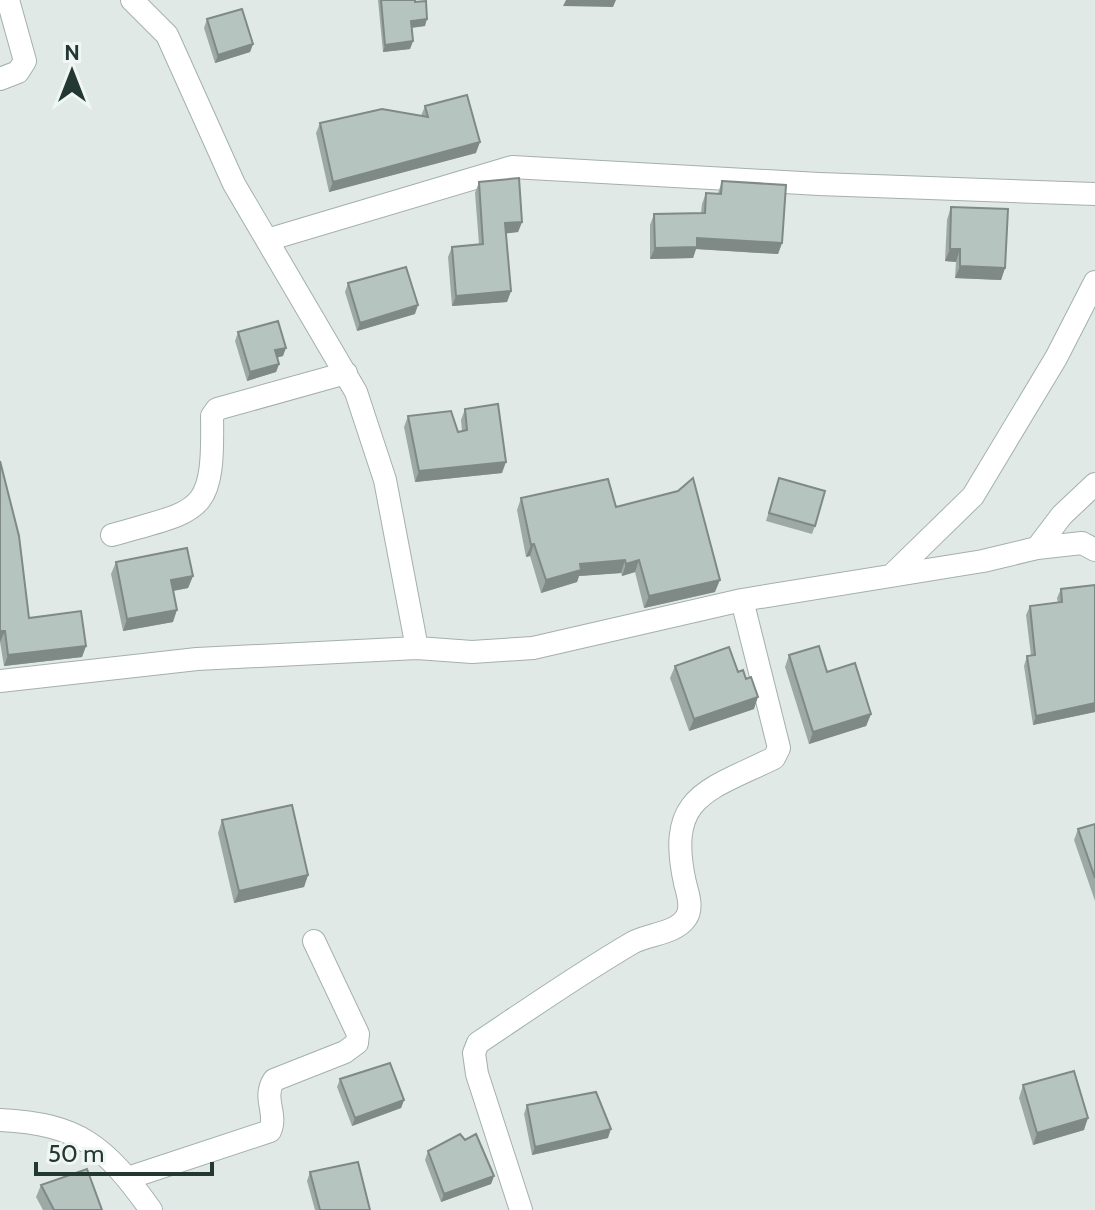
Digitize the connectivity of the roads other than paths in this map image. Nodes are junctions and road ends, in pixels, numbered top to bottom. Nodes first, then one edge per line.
1 (8, 0) edge
2 (132, 0) edge
3 (0, 79) edge
4 (1095, 194) edge
5 (267, 240) junction
6 (1095, 282) edge
7 (346, 373) junction
8 (1095, 484) edge
9 (112, 535) dead end
10 (1037, 548) junction
11 (1095, 550) edge
12 (893, 574) junction
13 (742, 600) junction
14 (417, 648) junction
15 (0, 681) edge
16 (314, 941) dead end
17 (0, 1120) edge
18 (128, 1178) junction
19 (151, 1210) edge
20 (521, 1210) edge

1 - 3 street
2 - 5 street
4 - 5 street
5 - 7 street
6 - 12 street
7 - 9 street
7 - 14 street
8 - 10 street
10 - 11 street
10 - 12 street
12 - 13 street
13 - 14 street
13 - 20 street
14 - 15 street
16 - 18 street
17 - 18 street
18 - 19 street

